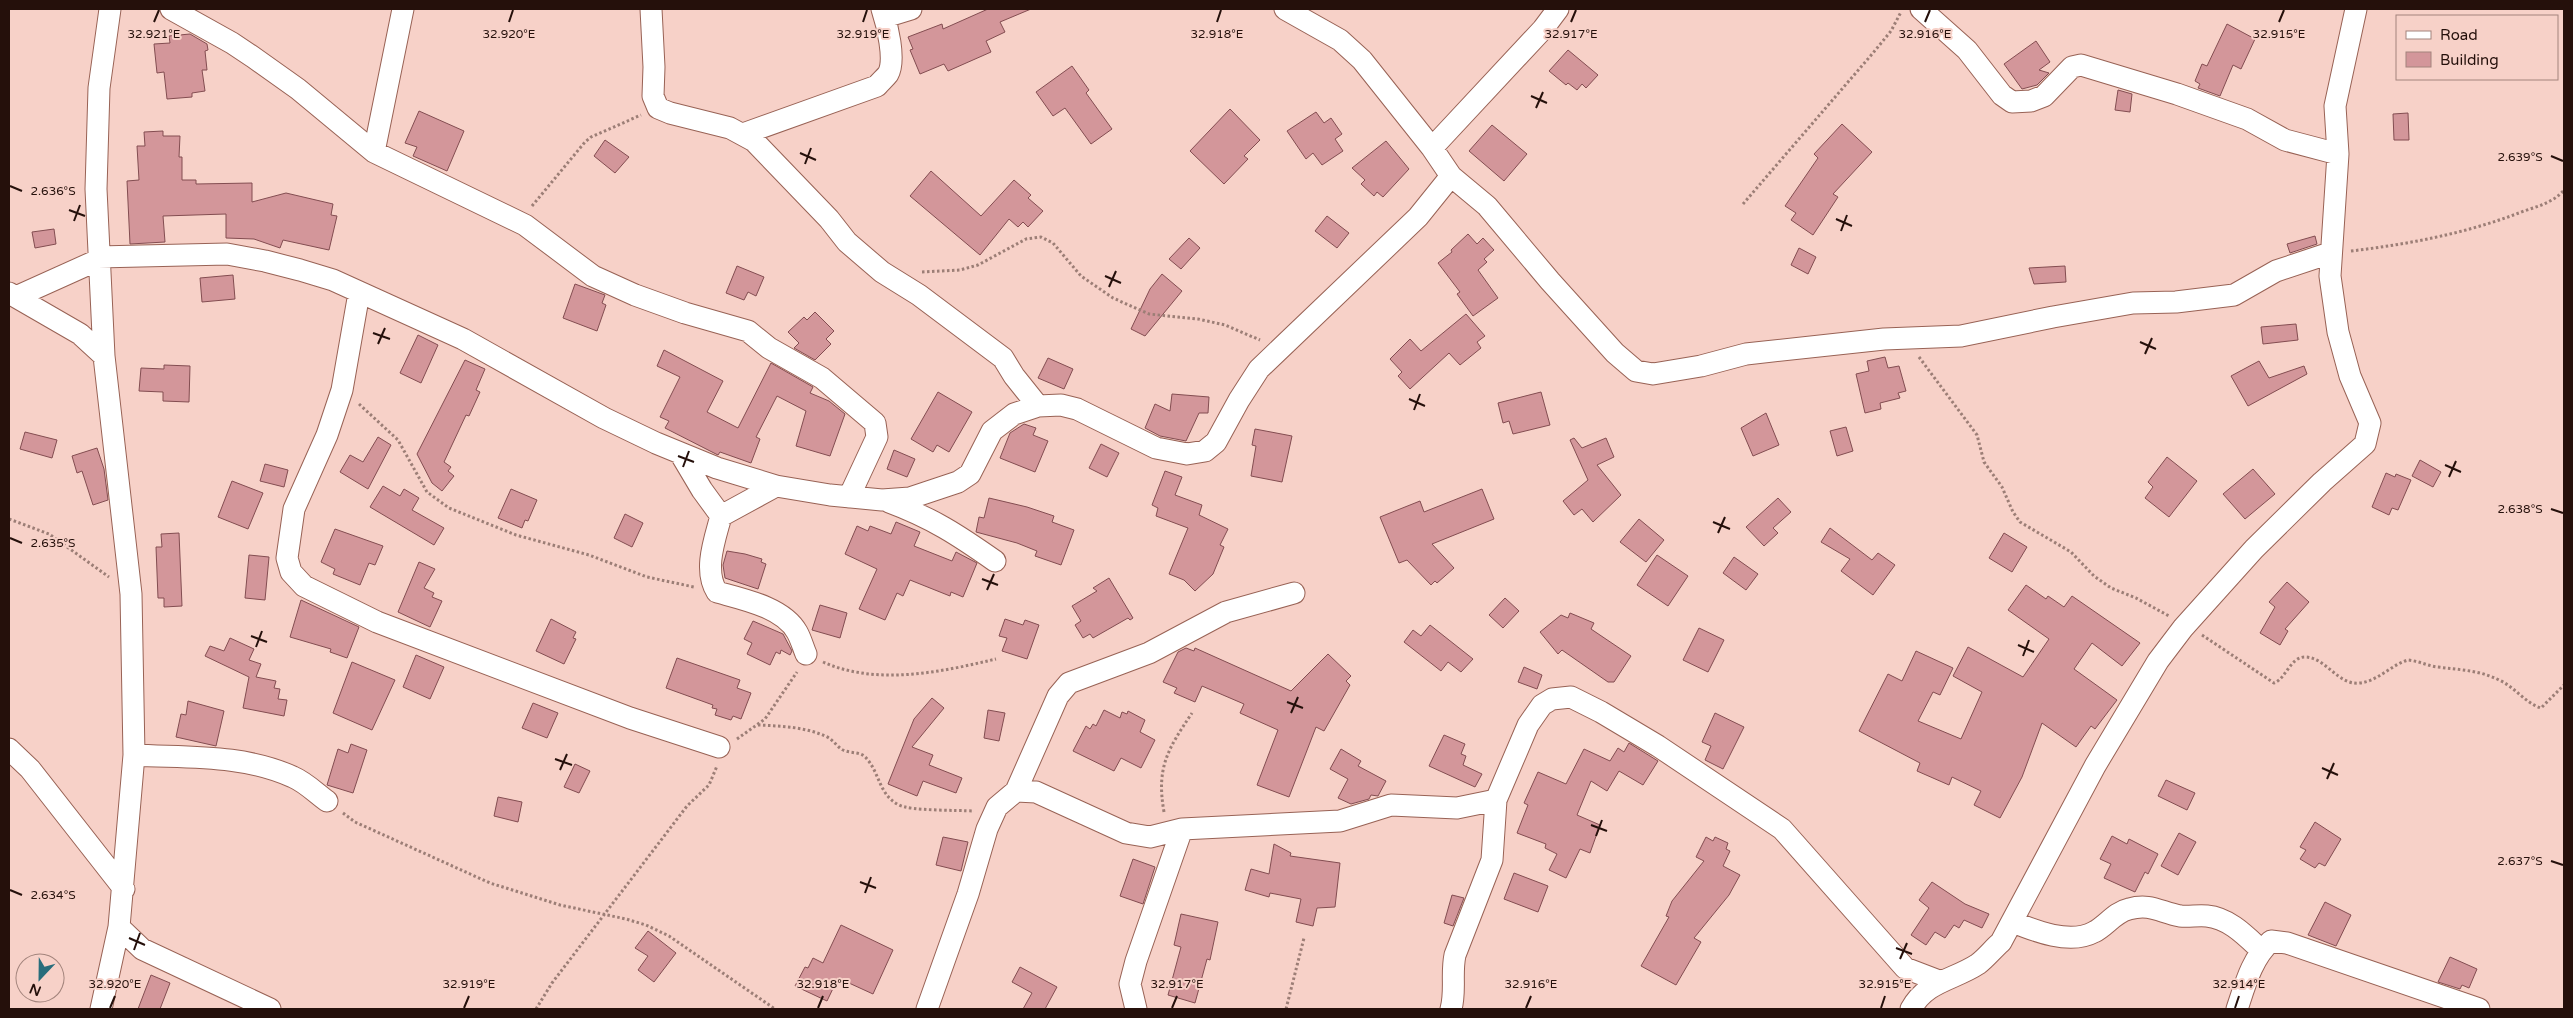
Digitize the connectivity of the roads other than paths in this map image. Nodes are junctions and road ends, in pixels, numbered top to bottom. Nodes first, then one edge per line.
1 (110, 9) edge
2 (171, 9) edge
3 (403, 9) edge
4 (651, 9) edge
5 (911, 9) edge
6 (1285, 9) edge
7 (1558, 9) edge
8 (1921, 9) edge
9 (2356, 9) edge
10 (883, 13) edge
11 (743, 134) junction
12 (1432, 148) junction
13 (374, 152) junction
14 (2338, 154) junction
15 (1451, 176) junction
16 (2330, 253) junction
17 (98, 259) junction
18 (359, 293) junction
19 (13, 295) edge
20 (104, 356) junction
21 (1038, 406) junction
22 (680, 453) junction
23 (776, 486) junction
24 (849, 497) junction
25 (882, 500) junction
26 (721, 516) junction
27 (995, 561) dead end
28 (1294, 592) dead end
29 (806, 654) road end
30 (719, 747) road end
31 (9, 750) edge
32 (134, 755) junction
33 (1016, 791) junction
34 (1496, 800) junction
35 (327, 801) road end
36 (1457, 808) junction
37 (1495, 828) junction
38 (1175, 831) junction
39 (124, 889) junction
40 (2013, 922) junction
41 (119, 927) junction
42 (2261, 950) junction
43 (1905, 968) junction
44 (1940, 981) junction
45 (101, 1009) edge
46 (270, 1009) edge
47 (927, 1009) edge
48 (1136, 1009) edge
49 (1451, 1009) edge
50 (1911, 1009) edge
51 (2237, 1009) edge
52 (2480, 1009) edge

1 - 17 street
2 - 13 street
3 - 13 street
4 - 11 street
5 - 10 street
6 - 12 street
7 - 12 street
8 - 14 street
9 - 14 street
10 - 11 street
11 - 21 street
12 - 15 street
13 - 24 street
14 - 16 street
15 - 16 street
15 - 21 street
16 - 40 street
17 - 18 street
17 - 19 street
17 - 20 street
18 - 22 street
18 - 30 street
19 - 20 street
20 - 32 street
21 - 25 street
22 - 23 street
22 - 26 street
23 - 24 street
23 - 26 street
24 - 25 street
25 - 27 street
26 - 29 street
28 - 33 street
31 - 39 street
32 - 35 street
32 - 39 street
33 - 38 street
33 - 47 street
34 - 36 street
34 - 37 street
34 - 43 street
36 - 37 street
36 - 38 street
37 - 49 street
38 - 48 street
39 - 41 street
40 - 42 street
40 - 44 street
41 - 45 street
41 - 46 street
42 - 51 street
42 - 52 street
43 - 44 street
43 - 50 street
44 - 50 street

